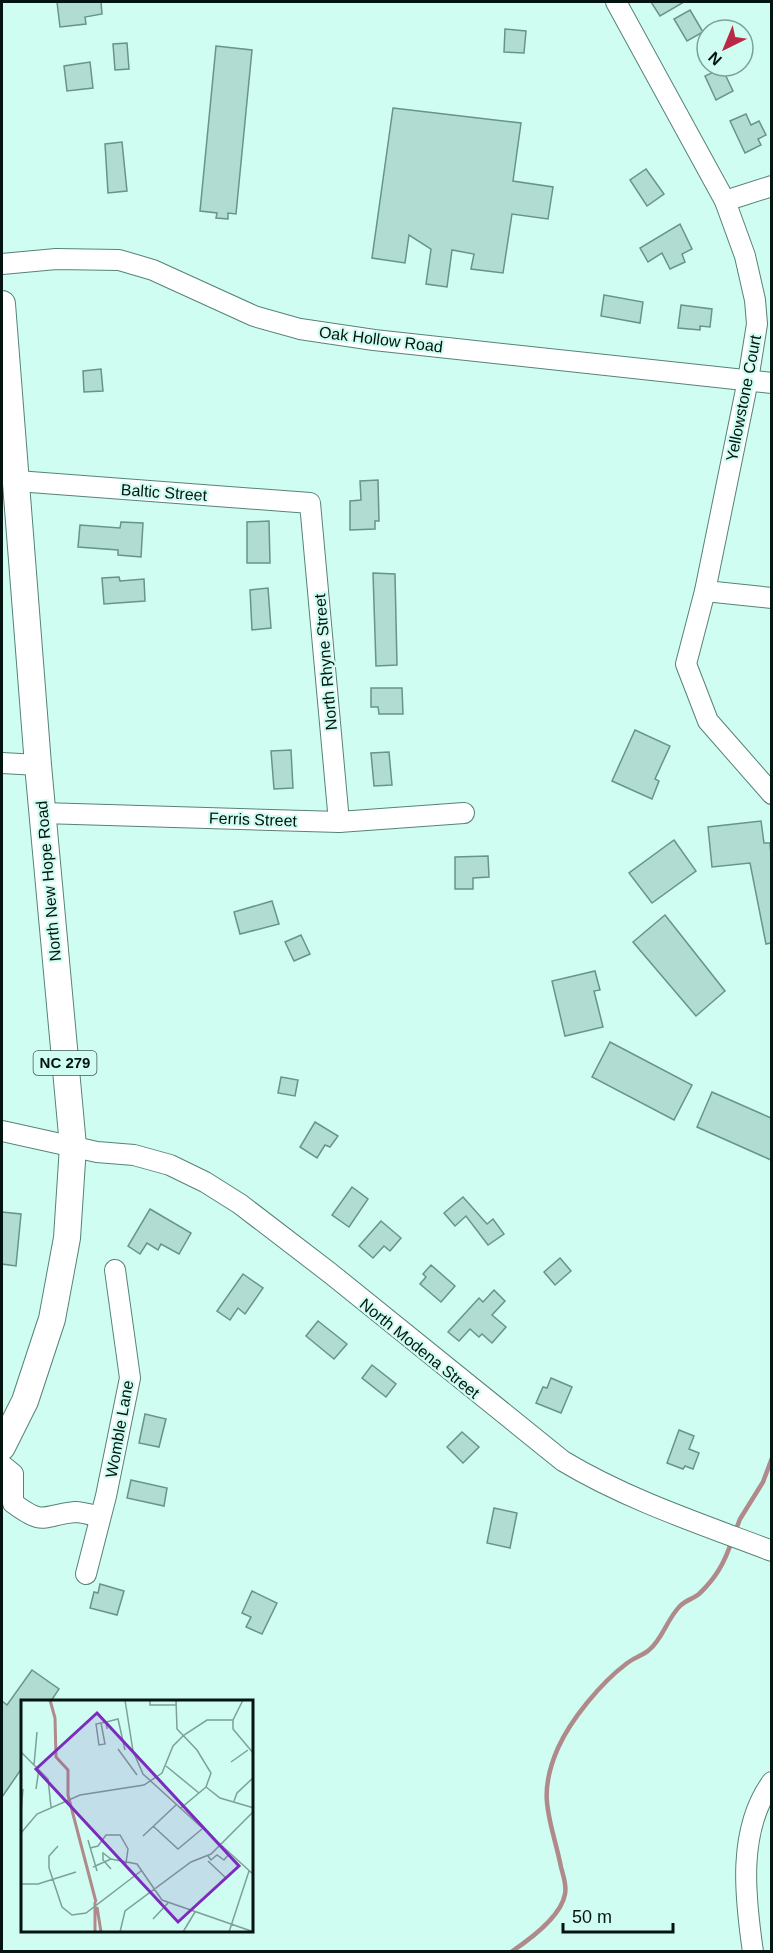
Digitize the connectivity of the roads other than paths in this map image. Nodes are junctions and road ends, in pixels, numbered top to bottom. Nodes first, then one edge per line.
1 (615, 2) edge
2 (771, 186) edge
3 (725, 201) junction
4 (2, 264) edge
5 (2, 304) edge
6 (748, 380) junction
7 (771, 383) edge
8 (17, 481) junction
9 (310, 503) joint
10 (705, 591) junction
11 (771, 598) edge
12 (2, 763) edge
13 (38, 765) junction
14 (771, 794) edge
15 (42, 813) junction
16 (464, 813) dead end
17 (339, 822) junction
18 (2, 1131) edge
19 (73, 1146) junction
20 (116, 1270) dead end
21 (2, 1448) edge
22 (2, 1465) edge
23 (99, 1517) junction
24 (771, 1551) edge
25 (86, 1574) dead end
26 (771, 1782) edge
27 (753, 1952) edge

1 - 3 street, Yellowstone Court
2 - 3 street
3 - 6 street, Yellowstone Court
4 - 6 street, Oak Hollow Road
5 - 8 main road, North New Hope Road / NC 279
6 - 7 street, Oak Hollow Road
6 - 10 street, Yellowstone Court
8 - 9 street, Baltic Street
8 - 13 main road, North New Hope Road / NC 279
9 - 17 street, North Rhyne Street
10 - 11 street
10 - 14 street, Yellowstone Court
12 - 13 street
13 - 15 main road, North New Hope Road / NC 279
15 - 17 street, Ferris Street
15 - 19 main road, North New Hope Road / NC 279
16 - 17 street, Ferris Street
18 - 19 street, North Modena Street
19 - 21 main road, North New Hope Road / NC 279
19 - 24 street, North Modena Street
20 - 23 street, Womble Lane
22 - 23 street
23 - 25 street, Womble Lane
26 - 27 street

